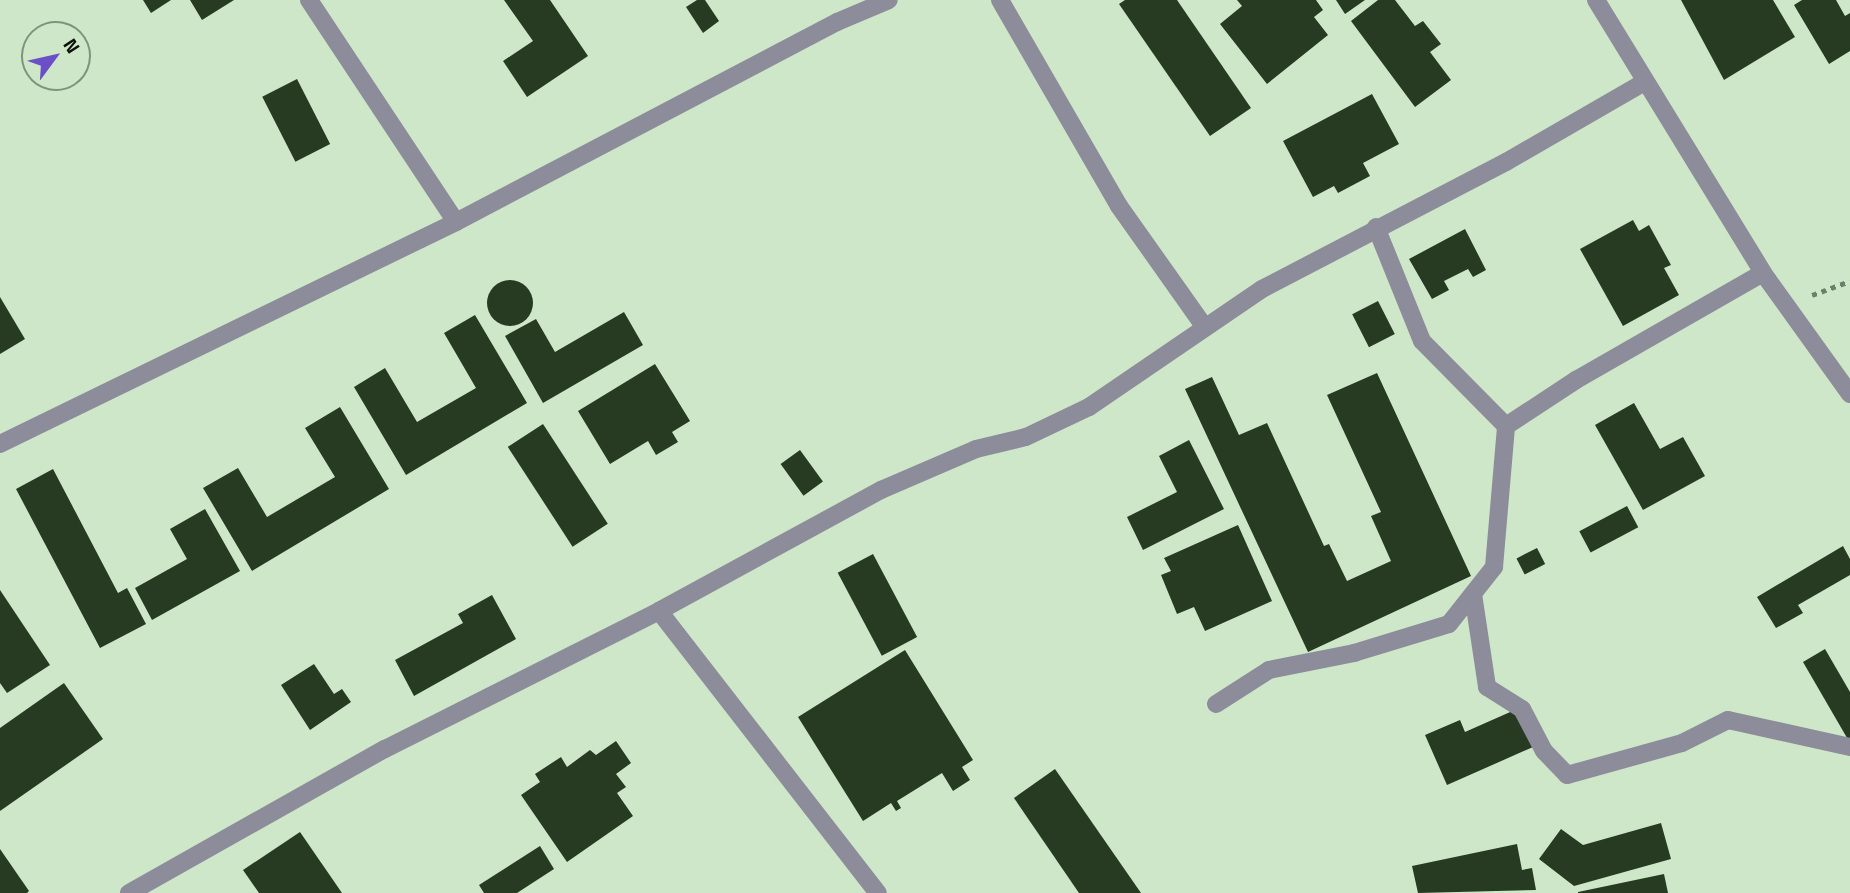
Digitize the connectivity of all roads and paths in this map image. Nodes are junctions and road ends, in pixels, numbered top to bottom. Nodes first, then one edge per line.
1 (309, 0) edge
2 (889, 0) edge
3 (1000, 0) edge
4 (1596, 0) edge
5 (1643, 83) junction
6 (456, 222) junction
7 (1376, 227) junction
8 (1763, 273) junction
9 (1850, 281) edge
10 (1785, 306) junction
11 (1204, 326) junction
12 (1850, 394) edge
13 (1506, 426) junction
14 (0, 444) edge
15 (1473, 594) junction
16 (659, 611) junction
17 (1216, 704) dead end
18 (1850, 747) edge
19 (129, 893) edge
20 (878, 893) edge

1 - 6 street
2 - 6 street
3 - 11 street
4 - 5 street
5 - 7 street
5 - 8 street
6 - 14 street
7 - 11 street
7 - 13 street
8 - 10 street
8 - 13 street
9 - 10 path
10 - 12 street
11 - 16 street
13 - 15 street
15 - 17 street
15 - 18 street
16 - 19 street
16 - 20 street

